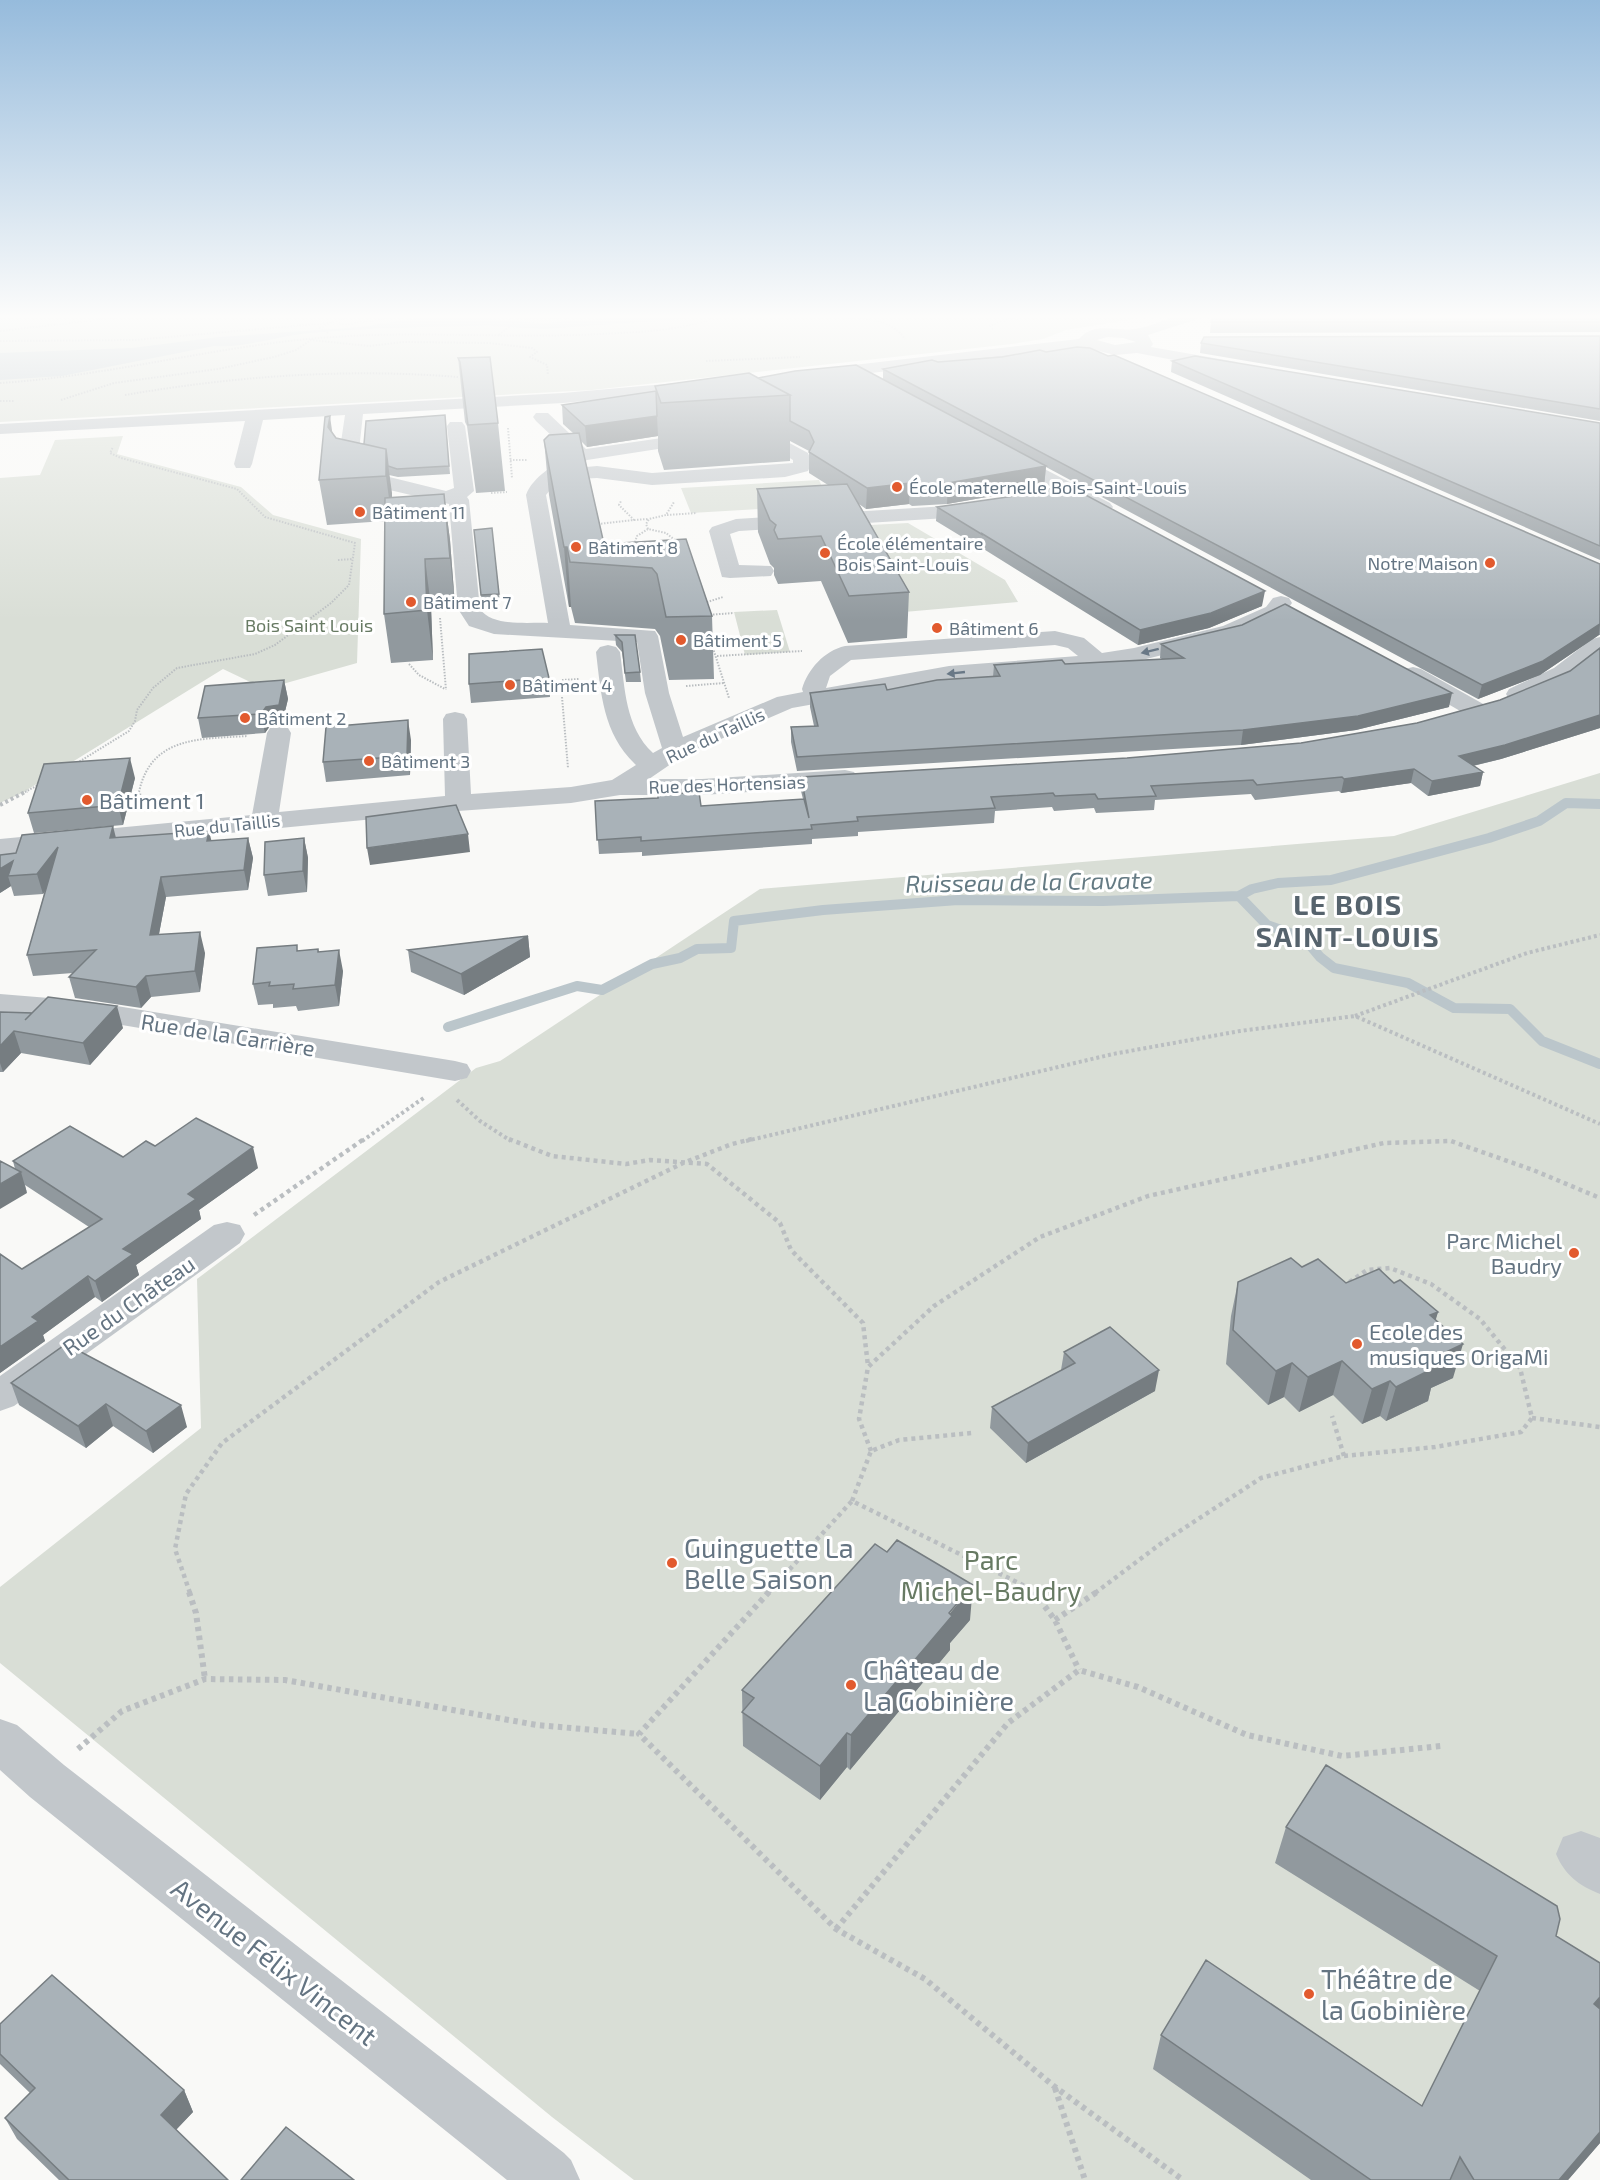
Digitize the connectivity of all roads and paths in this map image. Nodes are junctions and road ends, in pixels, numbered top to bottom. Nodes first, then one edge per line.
1 (221, 418) edge
2 (255, 418) edge
3 (354, 418) edge
4 (543, 418) edge
5 (456, 426) dead end
6 (507, 428) dead end
7 (0, 429) edge
8 (991, 447) edge
9 (582, 455) junction
10 (121, 458) dead end
11 (243, 464) dead end
12 (553, 475) junction
13 (513, 480) dead end
14 (1071, 489) junction
15 (625, 495) dead end
16 (451, 496) junction
17 (1037, 497) edge
18 (998, 504) edge
19 (697, 513) dead end
20 (596, 514) edge
21 (666, 515) dead end
22 (1123, 518) edge
23 (649, 519) dead end
24 (634, 520) junction
25 (676, 546) edge
26 (639, 551) edge
27 (353, 559) junction
28 (338, 560) dead end
29 (763, 571) dead end
30 (1260, 592) edge
31 (725, 596) dead end
32 (1281, 603) junction
33 (698, 605) edge
34 (440, 613) dead end
35 (734, 613) dead end
36 (1302, 614) edge
37 (700, 615) edge
38 (560, 629) junction
39 (708, 636) edge
40 (1600, 644) edge
41 (608, 652) dead end
42 (844, 653) junction
43 (717, 656) junction
44 (1097, 660) junction
45 (409, 664) dead end
46 (1396, 665) edge
47 (446, 690) junction
48 (452, 692) dead end
49 (562, 697) dead end
50 (818, 697) junction
51 (1476, 710) junction
52 (455, 719) dead end
53 (1445, 719) edge
54 (738, 723) junction
55 (278, 734) joint
56 (675, 750) junction
57 (74, 765) edge
58 (651, 765) junction
59 (569, 774) dead end
60 (869, 777) edge
61 (45, 781) edge
62 (620, 787) junction
63 (458, 803) junction
64 (0, 805) edge
65 (264, 822) junction
66 (129, 835) junction
67 (0, 847) edge
68 (1600, 935) edge
69 (0, 1003) edge
70 (1354, 1016) junction
71 (453, 1083) joint
72 (431, 1093) dead end
73 (1600, 1124) edge
74 (682, 1163) junction
75 (1600, 1198) edge
76 (227, 1234) joint
77 (1344, 1292) edge
78 (868, 1367) junction
79 (0, 1396) edge
80 (1332, 1416) dead end
81 (1532, 1418) junction
82 (1600, 1427) edge
83 (972, 1433) dead end
84 (871, 1451) junction
85 (1344, 1456) junction
86 (852, 1501) junction
87 (1055, 1620) junction
88 (1079, 1670) junction
89 (205, 1679) junction
90 (639, 1734) junction
91 (0, 1740) edge
92 (1441, 1746) dead end
93 (78, 1749) dead end
94 (836, 1929) junction
95 (1055, 2087) junction
96 (550, 2180) edge
97 (1085, 2180) edge
98 (1183, 2180) edge

1 - 7 street
2 - 11 street
3 - 16 street
4 - 9 street
5 - 16 street
6 - 13 path
8 - 14 street
9 - 12 street
9 - 12 street
10 - 27 path
12 - 38 street
14 - 17 street
14 - 22 street
15 - 24 path
16 - 38 street
18 - 29 street
19 - 21 path
20 - 24 path
23 - 24 path
25 - 26 path
27 - 28 path
27 - 57 path
30 - 32 street
31 - 33 path
32 - 36 street
32 -> 44 street, Rue du Taillis
34 - 47 path
35 - 37 path
38 - 56 street
39 - 43 path
40 - 51 street
41 - 58 street
42 - 43 path
42 - 44 street
42 - 50 street
43 - 54 path
44 -> 50 street, Rue du Taillis
45 - 47 path
46 - 51 street
47 - 48 path
49 - 59 path
50 - 54 street, Rue du Taillis
51 - 53 street
52 - 63 street
54 - 56 street, Rue du Taillis
55 - 65 street
55 - 66 path
56 - 58 street, Rue du Taillis
58 - 62 street, Rue du Taillis
60 - 62 street, Rue des Hortensias
61 - 64 path
62 - 63 street, Rue du Taillis
63 - 65 street, Rue du Taillis
65 - 66 street, Rue du Taillis
66 - 67 street, Rue du Taillis
68 - 70 path
69 - 71 street, Rue de la Carrière
70 - 73 path
70 - 74 path
71 - 74 path
72 - 76 path
74 - 78 path
74 - 89 path
75 - 78 path
76 - 79 street, Rue du Château
77 - 81 path
78 - 84 path
80 - 85 path
81 - 82 path
81 - 85 path
83 - 84 path
84 - 86 path
85 - 87 path
86 - 87 path
86 - 90 path
87 - 88 path
88 - 92 path
88 - 94 path
89 - 90 path
89 - 93 path
90 - 94 path
91 - 96 street, Avenue Félix Vincent
94 - 95 path
95 - 97 path
95 - 98 path

